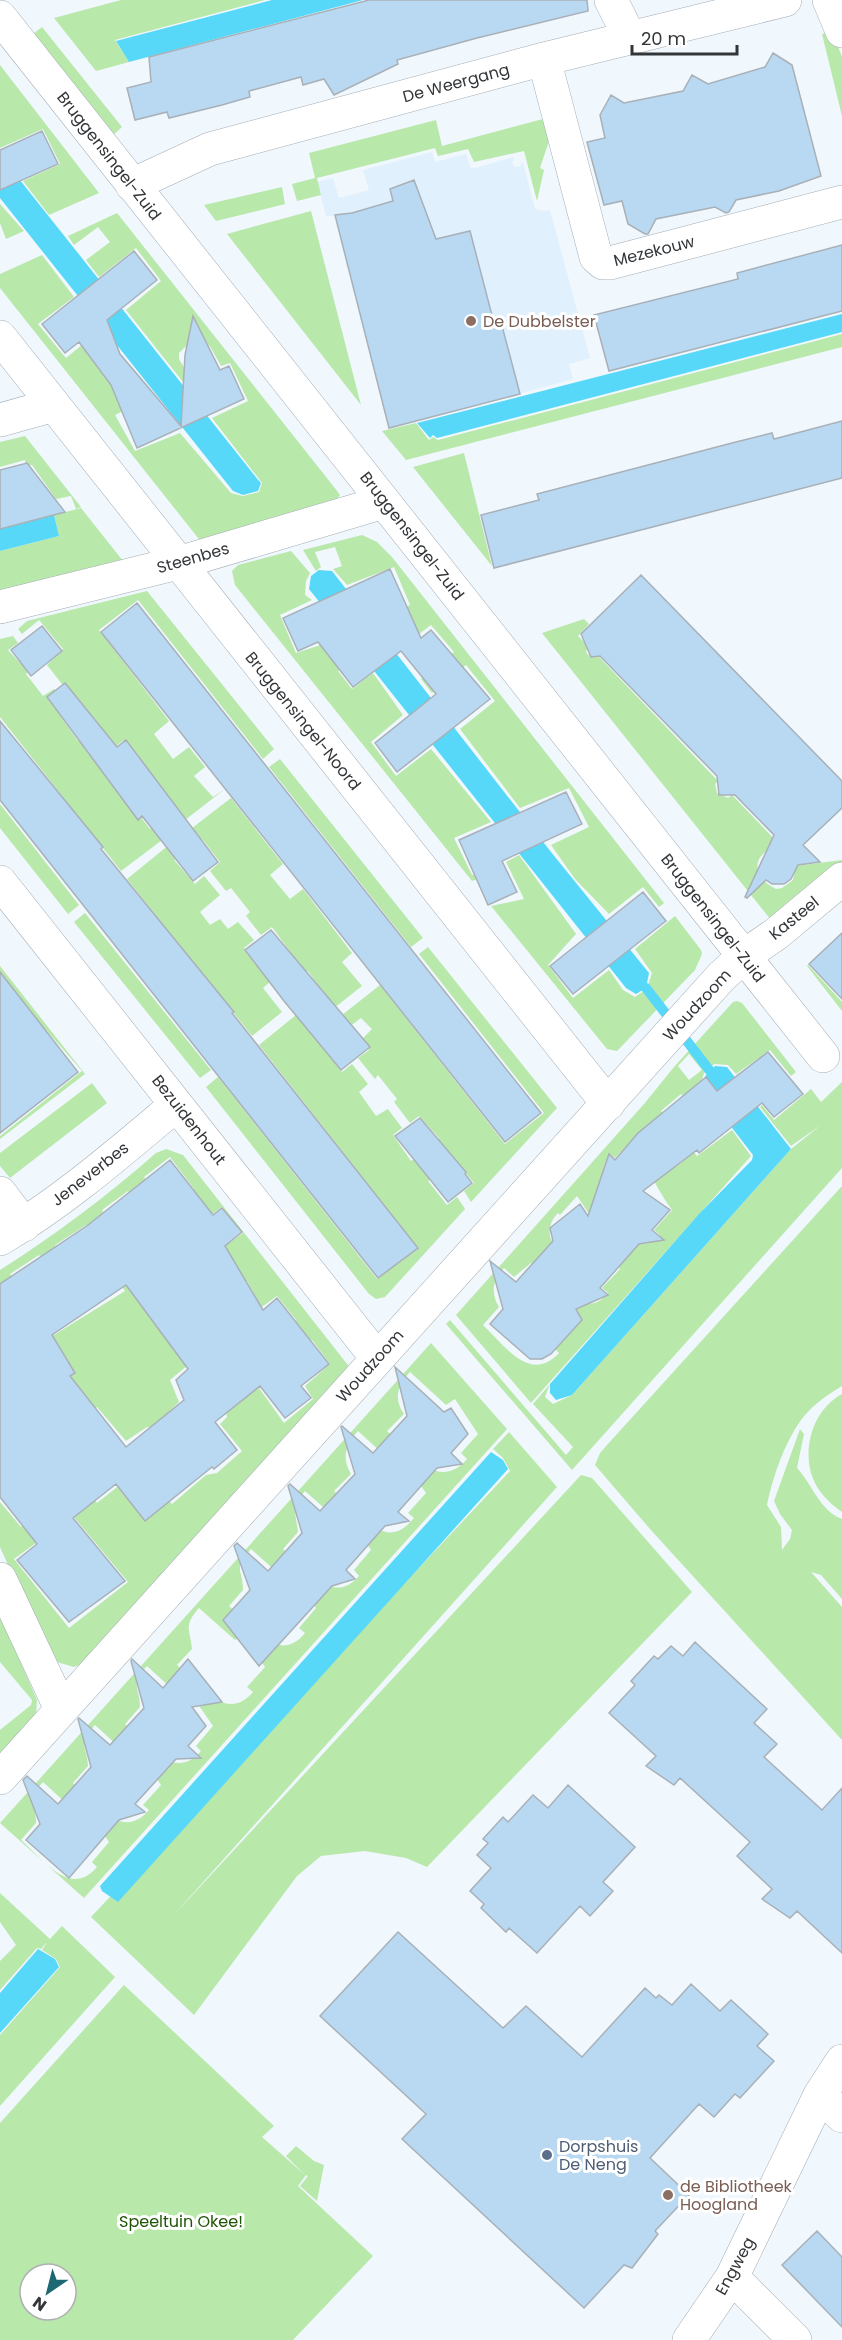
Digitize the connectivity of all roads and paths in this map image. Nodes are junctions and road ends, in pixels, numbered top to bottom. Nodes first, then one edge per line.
1 (611, 0) edge
2 (785, 0) edge
3 (829, 0) edge
4 (0, 17) edge
5 (842, 31) edge
6 (630, 38) junction
7 (544, 59) junction
8 (132, 185) junction
9 (842, 201) edge
10 (0, 337) edge
11 (54, 405) junction
12 (0, 420) edge
13 (384, 502) junction
14 (178, 563) junction
15 (0, 607) edge
16 (842, 879) edge
17 (0, 882) edge
18 (744, 956) junction
19 (823, 1056) dead end
20 (608, 1104) junction
21 (176, 1105) junction
22 (0, 1193) edge
23 (12, 1232) edge
24 (377, 1358) junction
25 (0, 1579) edge
26 (61, 1709) junction
27 (0, 1778) edge
28 (842, 2061) edge
29 (831, 2106) edge
30 (732, 2277) junction
31 (688, 2340) edge
32 (795, 2340) edge

1 - 6 street
2 - 6 street, De Weergang
3 - 5 street
4 - 8 street, Bruggensingel-Zuid
6 - 7 street, De Weergang
7 - 8 street, De Weergang
7 - 9 street, Mezekouw
8 - 13 street, Bruggensingel-Zuid
10 - 11 street, Bruggensingel-Noord
11 - 12 street
11 - 14 street, Bruggensingel-Noord
13 - 14 street, Steenbes
13 - 18 street, Bruggensingel-Zuid
14 - 15 street, Steenbes
14 - 20 street, Bruggensingel-Noord
16 - 18 street, Kasteel
17 - 21 street, Bezuidenhout
18 - 19 street, Bruggensingel-Zuid
18 - 20 street, Woudzoom
20 - 24 street, Woudzoom
21 - 23 street, Jeneverbes
21 - 24 street, Bezuidenhout
22 - 23 street
24 - 26 street, Woudzoom
25 - 26 street
26 - 27 street, Woudzoom
28 - 29 street, Engweg
29 - 30 street, Engweg
30 - 31 street, Engweg
30 - 32 street

